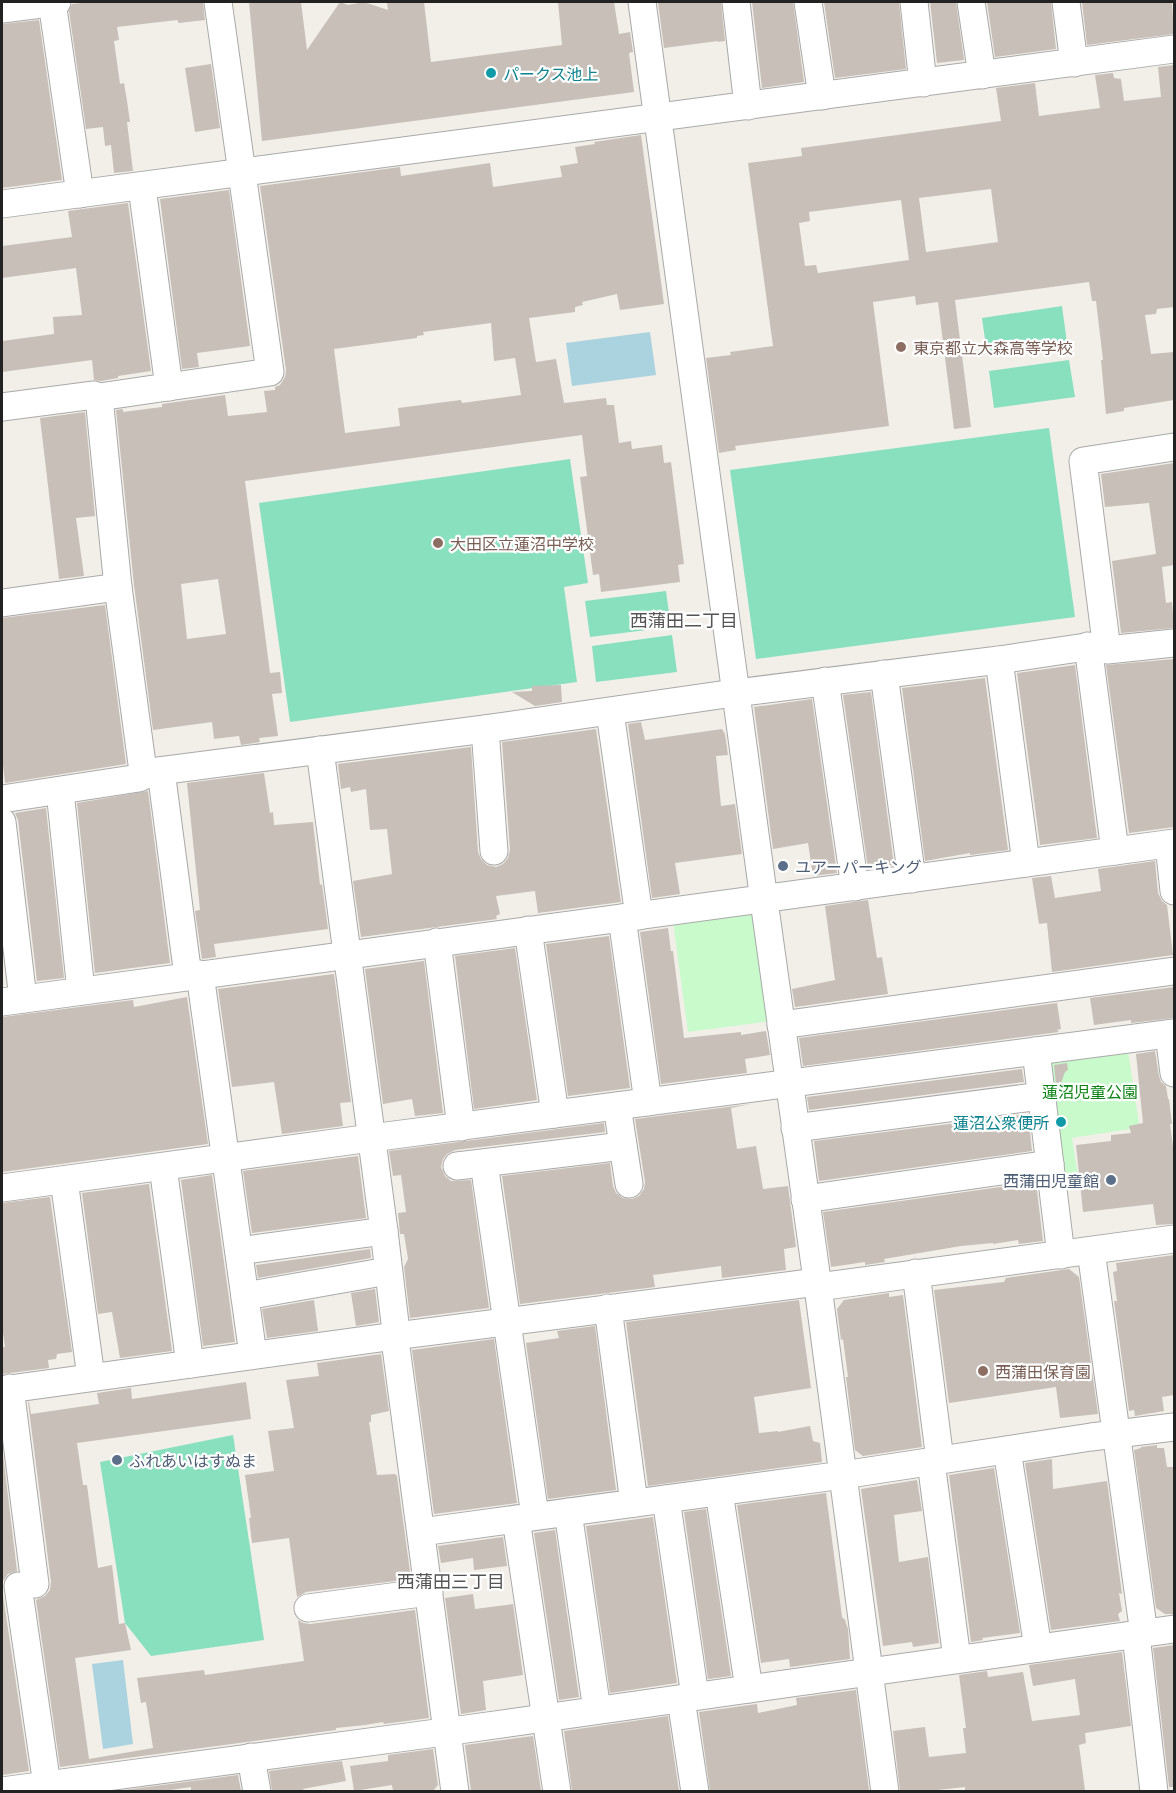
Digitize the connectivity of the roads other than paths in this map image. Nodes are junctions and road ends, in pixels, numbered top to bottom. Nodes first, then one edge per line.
1 (49, 2) edge
2 (218, 2) edge
3 (642, 2) edge
4 (736, 2) edge
5 (808, 2) edge
6 (914, 2) edge
7 (971, 2) edge
8 (1066, 2) edge
9 (2, 9) edge
10 (1174, 49) edge
11 (1074, 63) junction
12 (982, 75) junction
13 (923, 83) junction
14 (822, 96) junction
15 (748, 106) junction
16 (658, 118) junction
17 (242, 173) junction
18 (142, 187) junction
19 (80, 194) junction
20 (2, 204) edge
21 (170, 387) junction
22 (99, 397) junction
23 (2, 407) edge
24 (1174, 447) edge
25 (118, 587) junction
26 (2, 603) edge
27 (1174, 643) edge
28 (1097, 645) junction
29 (999, 660) junction
30 (884, 674) junction
31 (825, 681) junction
32 (736, 693) junction
33 (610, 712) junction
34 (485, 729) junction
35 (320, 750) junction
36 (156, 772) junction
37 (60, 790) junction
38 (2, 799) edge
39 (2, 822) edge
40 (1172, 844) edge
41 (494, 851) dead end
42 (1115, 851) junction
43 (1026, 863) junction
44 (912, 879) junction
45 (855, 887) junction
46 (1174, 891) edge
47 (764, 899) junction
48 (631, 917) junction
49 (528, 930) junction
50 (437, 942) junction
51 (347, 954) junction
52 (1174, 971) edge
53 (194, 975) junction
54 (81, 991) junction
55 (12, 1000) edge
56 (781, 1025) junction
57 (1172, 1034) edge
58 (1036, 1051) junction
59 (1174, 1073) edge
60 (789, 1083) junction
61 (1041, 1096) junction
62 (648, 1102) junction
63 (617, 1106) junction
64 (555, 1114) junction
65 (461, 1126) junction
66 (795, 1128) junction
67 (371, 1138) junction
68 (623, 1146) junction
69 (226, 1158) junction
70 (484, 1163) junction
71 (1050, 1164) junction
72 (457, 1166) dead end
73 (163, 1167) junction
74 (64, 1180) junction
75 (628, 1184) dead end
76 (2, 1188) edge
77 (805, 1198) junction
78 (384, 1231) junction
79 (1174, 1239) edge
80 (239, 1251) junction
81 (1091, 1251) junction
82 (1061, 1255) junction
83 (388, 1271) junction
84 (916, 1273) junction
85 (817, 1284) junction
86 (245, 1296) junction
87 (608, 1308) junction
88 (507, 1322) junction
89 (395, 1336) junction
90 (253, 1355) junction
91 (190, 1364) junction
92 (91, 1377) junction
93 (6, 1389) edge
94 (1174, 1427) edge
95 (1115, 1434) junction
96 (1007, 1450) junction
97 (935, 1461) junction
98 (843, 1475) junction
99 (719, 1492) junction
100 (666, 1499) junction
101 (634, 1503) junction
102 (568, 1512) junction
103 (526, 1518) junction
104 (421, 1532) junction
105 (429, 1592) junction
106 (308, 1608) dead end
107 (1174, 1629) edge
108 (1140, 1634) junction
109 (1038, 1648) junction
110 (957, 1659) junction
111 (869, 1672) junction
112 (749, 1689) junction
113 (688, 1698) junction
114 (597, 1710) junction
115 (547, 1717) junction
116 (447, 1732) junction
117 (251, 1757) junction
118 (47, 1785) junction
119 (2, 1791) edge
120 (257, 1791) edge
121 (455, 1791) edge
122 (557, 1791) edge
123 (694, 1791) edge
124 (885, 1791) edge
125 (1154, 1791) edge

1 - 9 street
1 - 19 street
2 - 17 street
3 - 16 street
4 - 15 street
5 - 14 street
6 - 13 street
7 - 12 street
8 - 11 street
10 - 11 street
11 - 12 street
12 - 13 street
13 - 14 street
14 - 15 street
15 - 16 street
16 - 17 street
16 - 32 street
17 - 18 street
17 - 21 street
18 - 19 street
18 - 21 street
19 - 20 street
21 - 22 street
22 - 23 street
22 - 25 street
24 - 28 street
25 - 26 street
25 - 36 street
27 - 28 street
28 - 29 street
28 - 42 street
29 - 30 street
29 - 43 street
30 - 31 street
30 - 44 street
31 - 32 street
31 - 45 street
32 - 33 street
32 - 47 street
33 - 34 street
33 - 48 street
34 - 35 street
34 - 41 street
35 - 36 street
35 - 51 street
36 - 37 street
36 - 53 street
37 - 38 street
37 - 54 street
39 - 55 street
40 - 42 street
40 - 46 street
42 - 43 street
43 - 44 street
44 - 45 street
45 - 47 street
47 - 48 street
47 - 56 street
48 - 49 street
48 - 62 street
49 - 50 street
49 - 64 street
50 - 51 street
50 - 65 street
51 - 53 street
51 - 67 street
52 - 56 street
53 - 54 street
53 - 69 street
54 - 55 street
56 - 60 street
57 - 58 street
57 - 59 street
58 - 60 street
58 - 61 street
60 - 62 street
60 - 66 street
61 - 66 street
61 - 71 street
62 - 63 street
63 - 64 street
63 - 68 street
64 - 65 street
65 - 67 street
66 - 77 street
67 - 69 street
67 - 78 street
68 - 70 street
68 - 75 street
69 - 73 street
69 - 80 street
70 - 72 street
70 - 88 street
71 - 77 street
71 - 82 street
73 - 74 street
73 - 91 street
74 - 76 street
74 - 92 street
77 - 85 street
78 - 80 street
78 - 83 street
79 - 81 street
80 - 86 street
81 - 82 street
81 - 95 street
82 - 84 street
83 - 86 street
83 - 89 street
84 - 85 street
84 - 97 street
85 - 87 street
85 - 98 street
86 - 90 street
87 - 88 street
87 - 101 street
88 - 89 street
88 - 103 street
89 - 90 street
89 - 104 street
90 - 91 street
91 - 92 street
92 - 93 street
93 - 118 street
94 - 95 street
95 - 96 street
95 - 108 street
96 - 97 street
96 - 109 street
97 - 98 street
97 - 110 street
98 - 99 street
98 - 111 street
99 - 100 street
99 - 112 street
100 - 101 street
100 - 113 street
101 - 102 street
102 - 103 street
102 - 114 street
103 - 104 street
103 - 115 street
104 - 105 street
105 - 106 street
105 - 116 street
107 - 108 street
108 - 109 street
108 - 125 street
109 - 110 street
110 - 111 street
111 - 112 street
111 - 124 street
112 - 113 street
113 - 114 street
113 - 123 street
114 - 115 street
115 - 116 street
115 - 122 street
116 - 117 street
116 - 121 street
117 - 118 street
117 - 120 street
118 - 119 street

